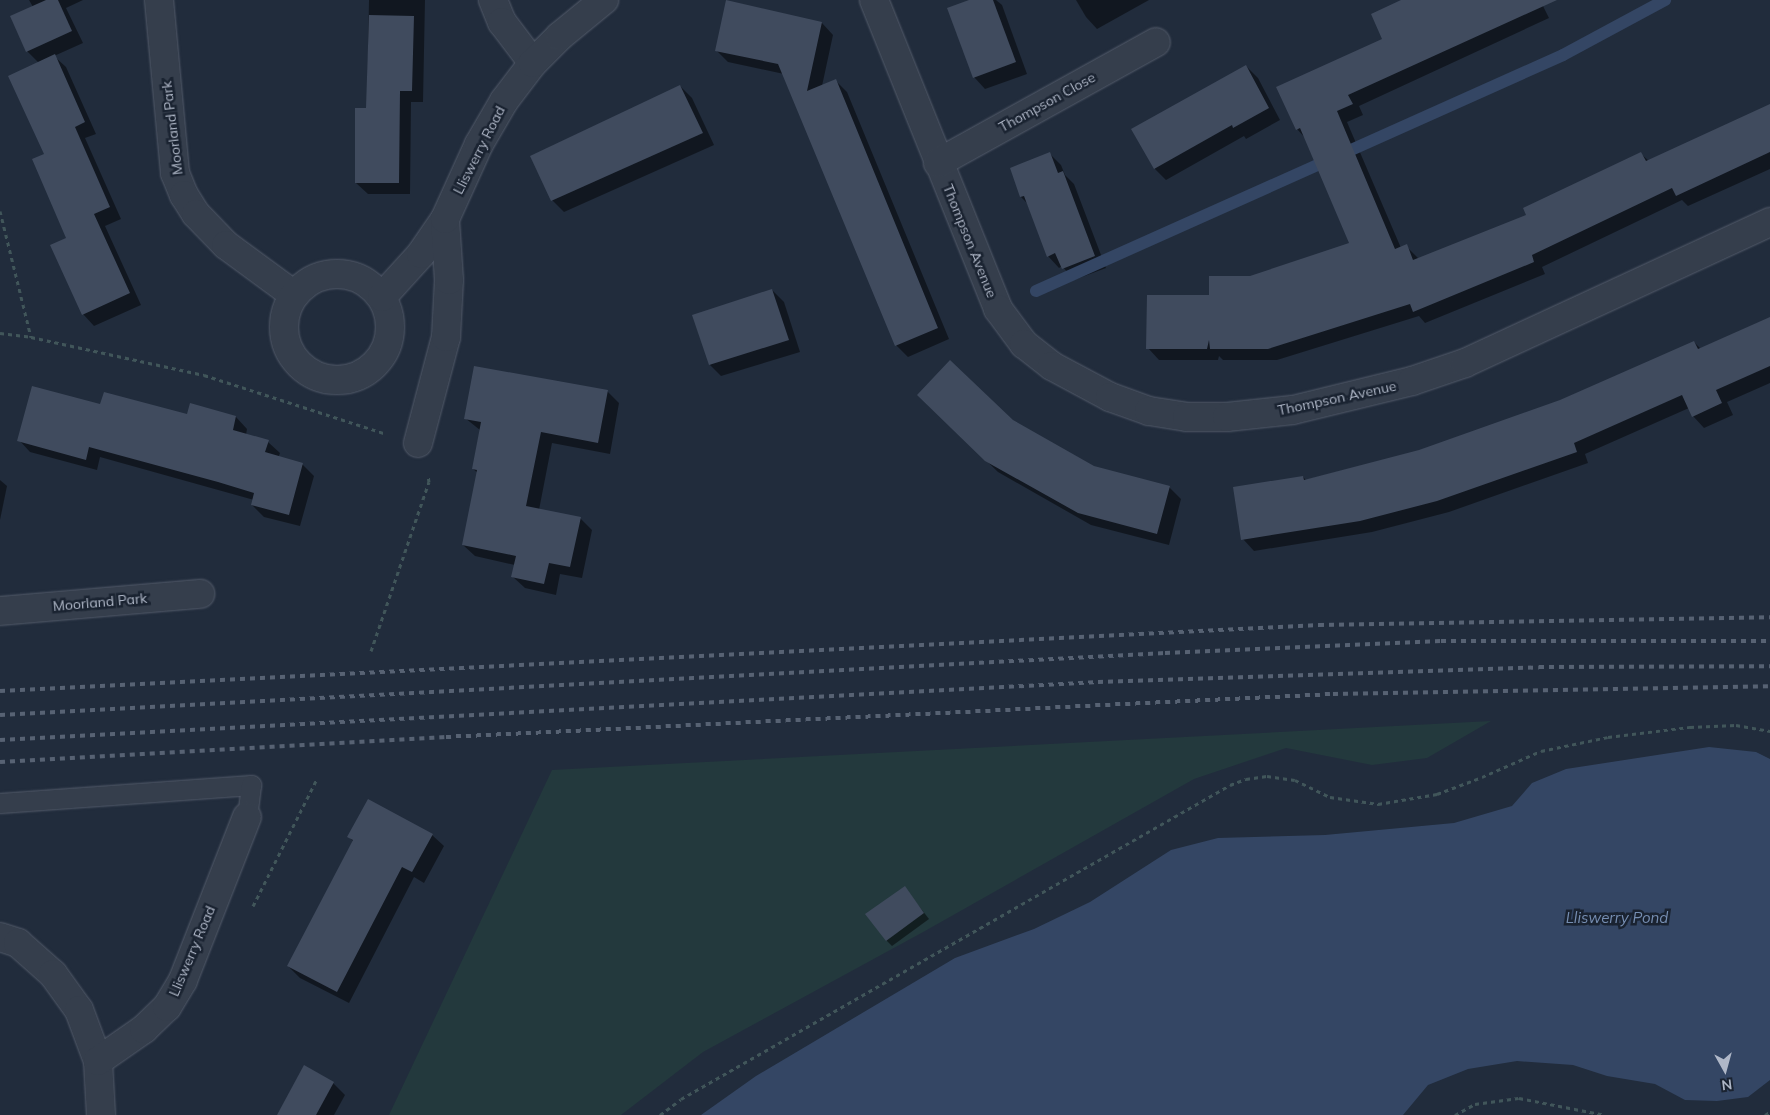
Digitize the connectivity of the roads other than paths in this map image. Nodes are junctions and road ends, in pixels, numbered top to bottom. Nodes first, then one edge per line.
1 (159, 0) edge
2 (493, 0) edge
3 (604, 0) edge
4 (874, 0) edge
5 (1156, 42) dead end
6 (533, 64) junction
7 (938, 163) junction
8 (445, 219) junction
9 (1770, 222) edge
10 (294, 295) junction
11 (382, 297) junction
12 (418, 443) road end
13 (200, 594) dead end
14 (0, 610) edge
15 (0, 803) edge
16 (247, 817) joint
17 (0, 937) edge
18 (98, 1061) junction
19 (101, 1115) edge

1 - 10 street, Moorland Park
2 - 6 street
3 - 6 street, Lliswerry Road
4 - 7 street, Thompson Avenue
5 - 7 street, Thompson Close
6 - 8 street, Lliswerry Road
7 - 9 street, Thompson Avenue
8 - 11 street, Lliswerry Road
8 - 12 street, Lliswerry Road
10 - 11 street
10 - 11 street
13 - 14 street, Moorland Park
15 - 16 lane
16 - 18 street, Lliswerry Road
17 - 18 street
18 - 19 street

